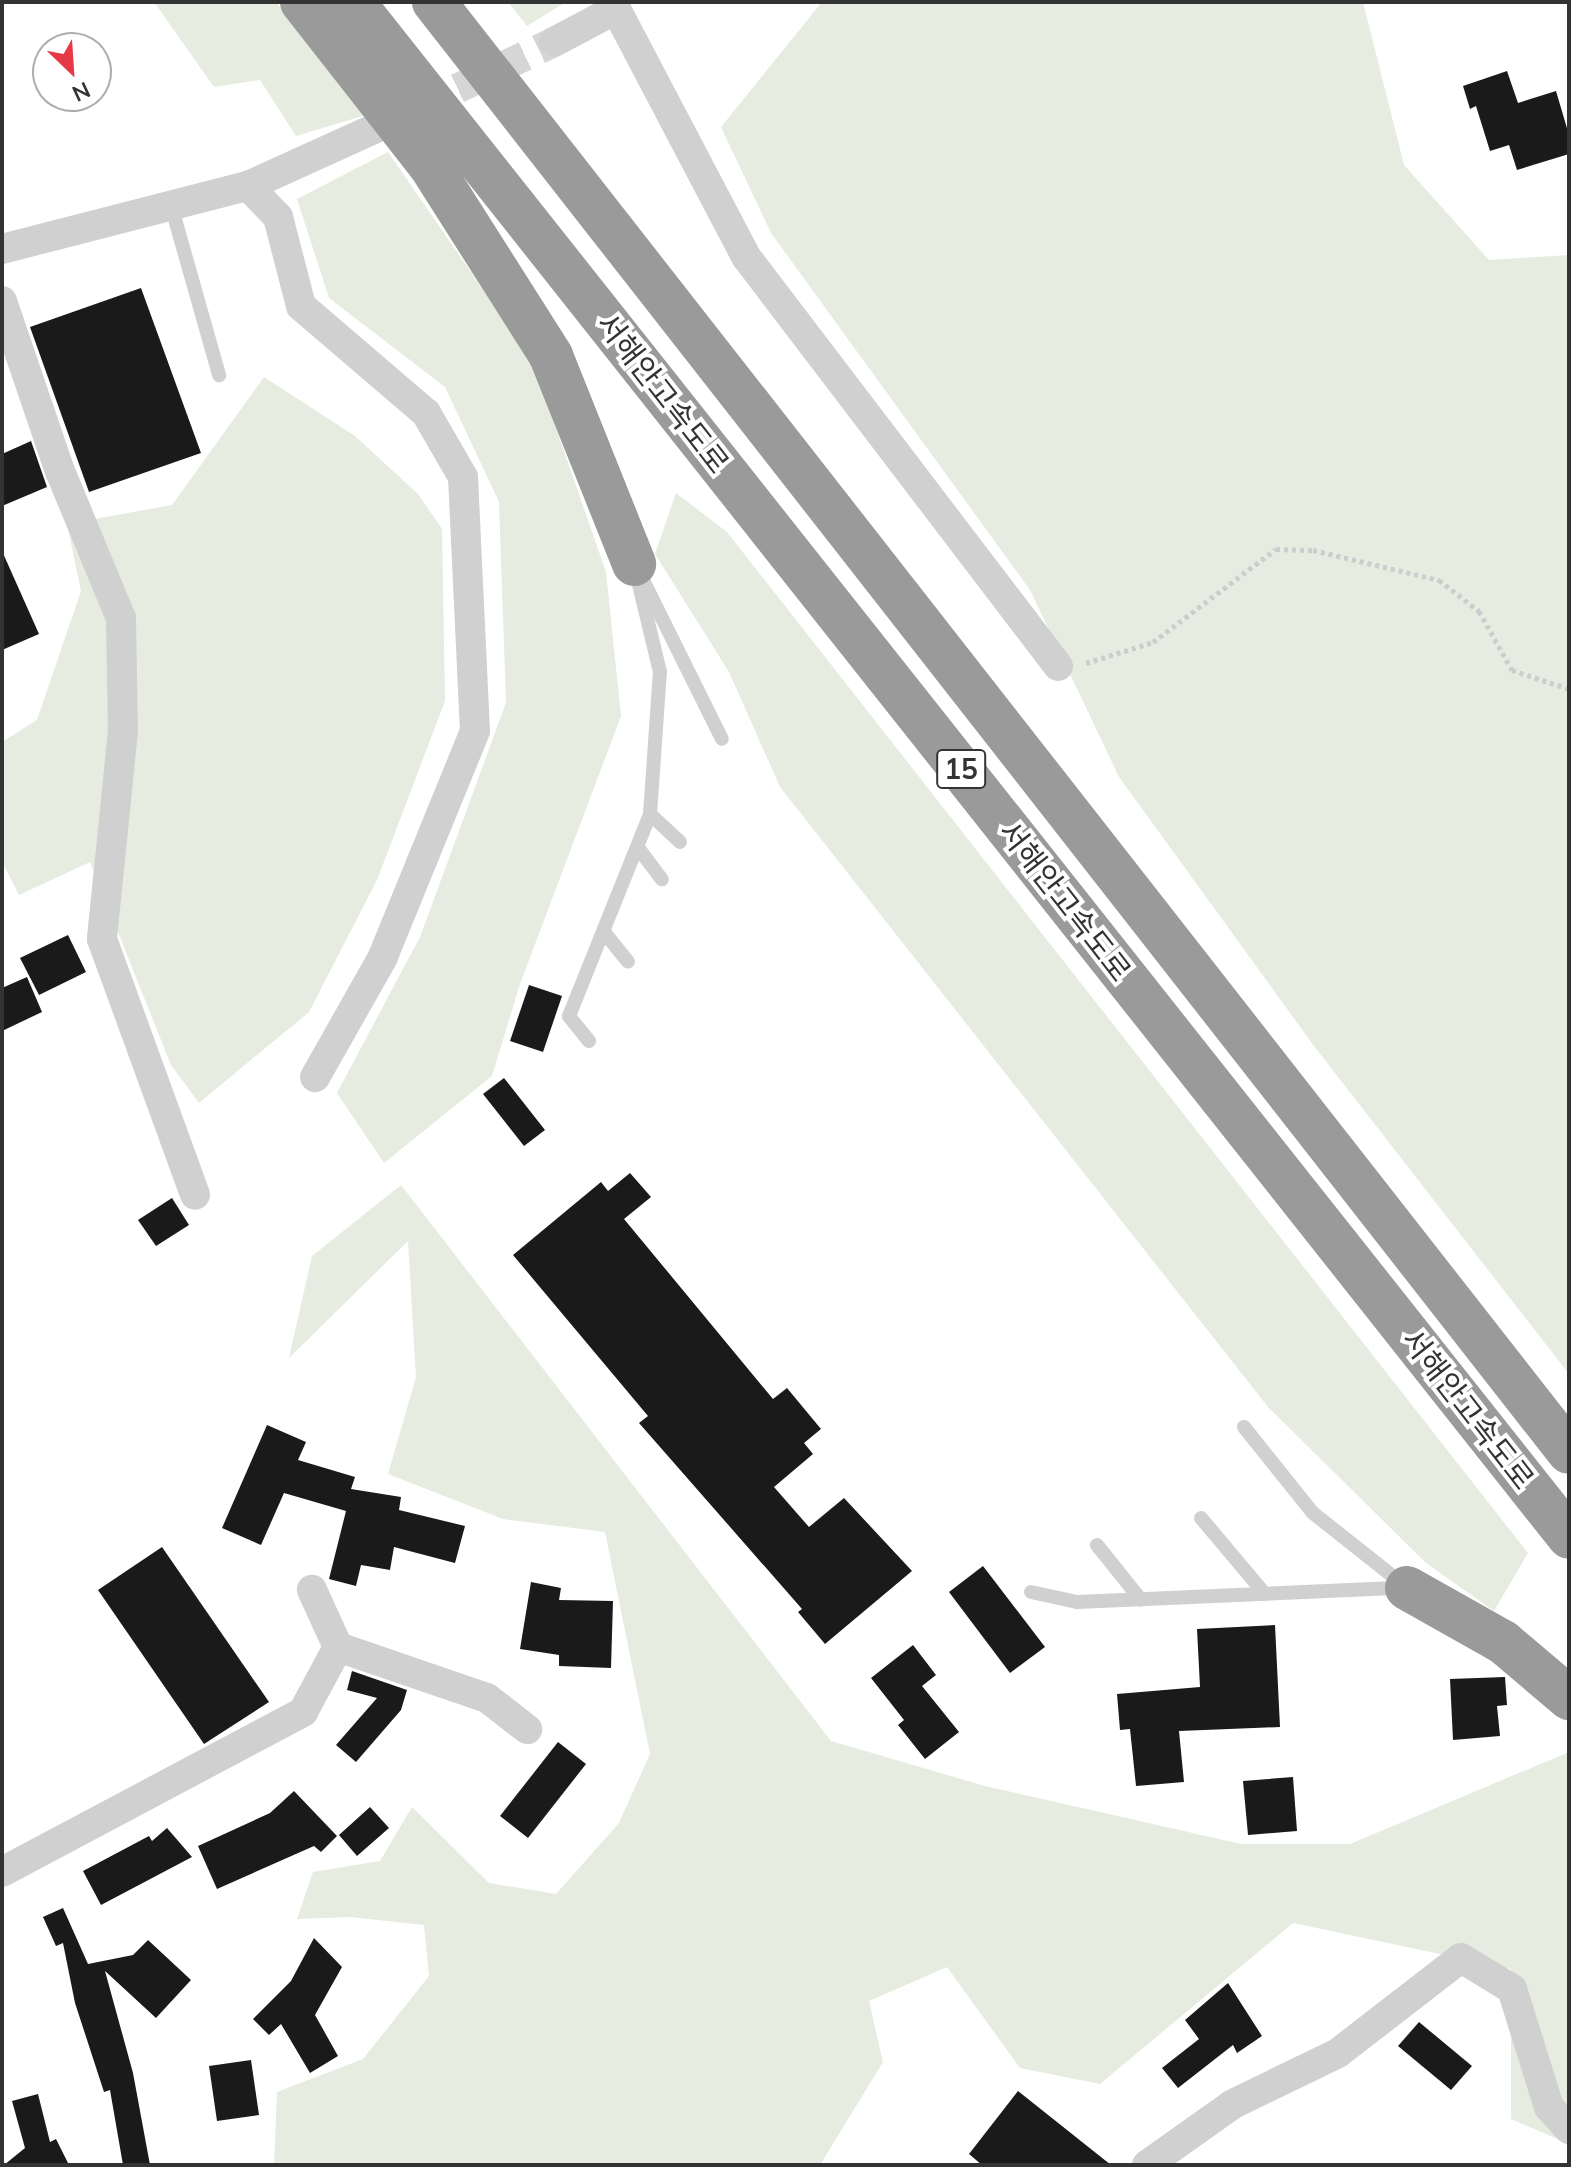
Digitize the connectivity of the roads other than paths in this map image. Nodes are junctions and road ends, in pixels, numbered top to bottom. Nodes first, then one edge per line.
1 (302, 2) edge
2 (353, 2) edge
3 (434, 2) edge
4 (624, 6) edge
5 (554, 42) tunnel mouth
6 (376, 128) dead end
7 (248, 186) junction
8 (171, 205) junction
9 (2, 249) edge
10 (2, 301) edge
11 (219, 375) dead end
12 (634, 564) junction
13 (1058, 666) road end
14 (722, 739) dead end
15 (650, 814) junction
16 (680, 842) dead end
17 (639, 849) junction
18 (662, 879) dead end
19 (604, 932) junction
20 (628, 962) dead end
21 (589, 1041) dead end
22 (315, 1077) dead end
23 (195, 1195) dead end
24 (1244, 1427) dead end
25 (1569, 1452) edge
26 (1201, 1518) dead end
27 (1569, 1537) edge
28 (1097, 1545) dead end
29 (1407, 1588) junction
30 (312, 1590) dead end
31 (1031, 1592) dead end
32 (1265, 1594) junction
33 (1141, 1600) junction
34 (338, 1647) junction
35 (1569, 1698) edge
36 (527, 1729) dead end
37 (2, 1872) edge
38 (1569, 2129) edge
39 (1147, 2165) edge

1 - 12 highway
2 - 27 highway, 서해안고속도로 / 15
3 - 25 highway, 서해안고속도로 / 15
4 - 5 street
4 - 13 street
6 - 7 street
7 - 8 street
7 - 22 street
8 - 9 street
8 - 11 lane
10 - 23 street
12 - 14 lane
12 - 15 lane
15 - 16 lane
15 - 17 lane
17 - 18 lane
17 - 19 lane
19 - 20 lane
19 - 21 lane
24 - 29 lane
26 - 32 lane
28 - 33 lane
29 - 32 lane
29 - 35 highway
30 - 34 street
31 - 33 lane
32 - 33 lane
34 - 36 street
34 - 37 street
38 - 39 street

